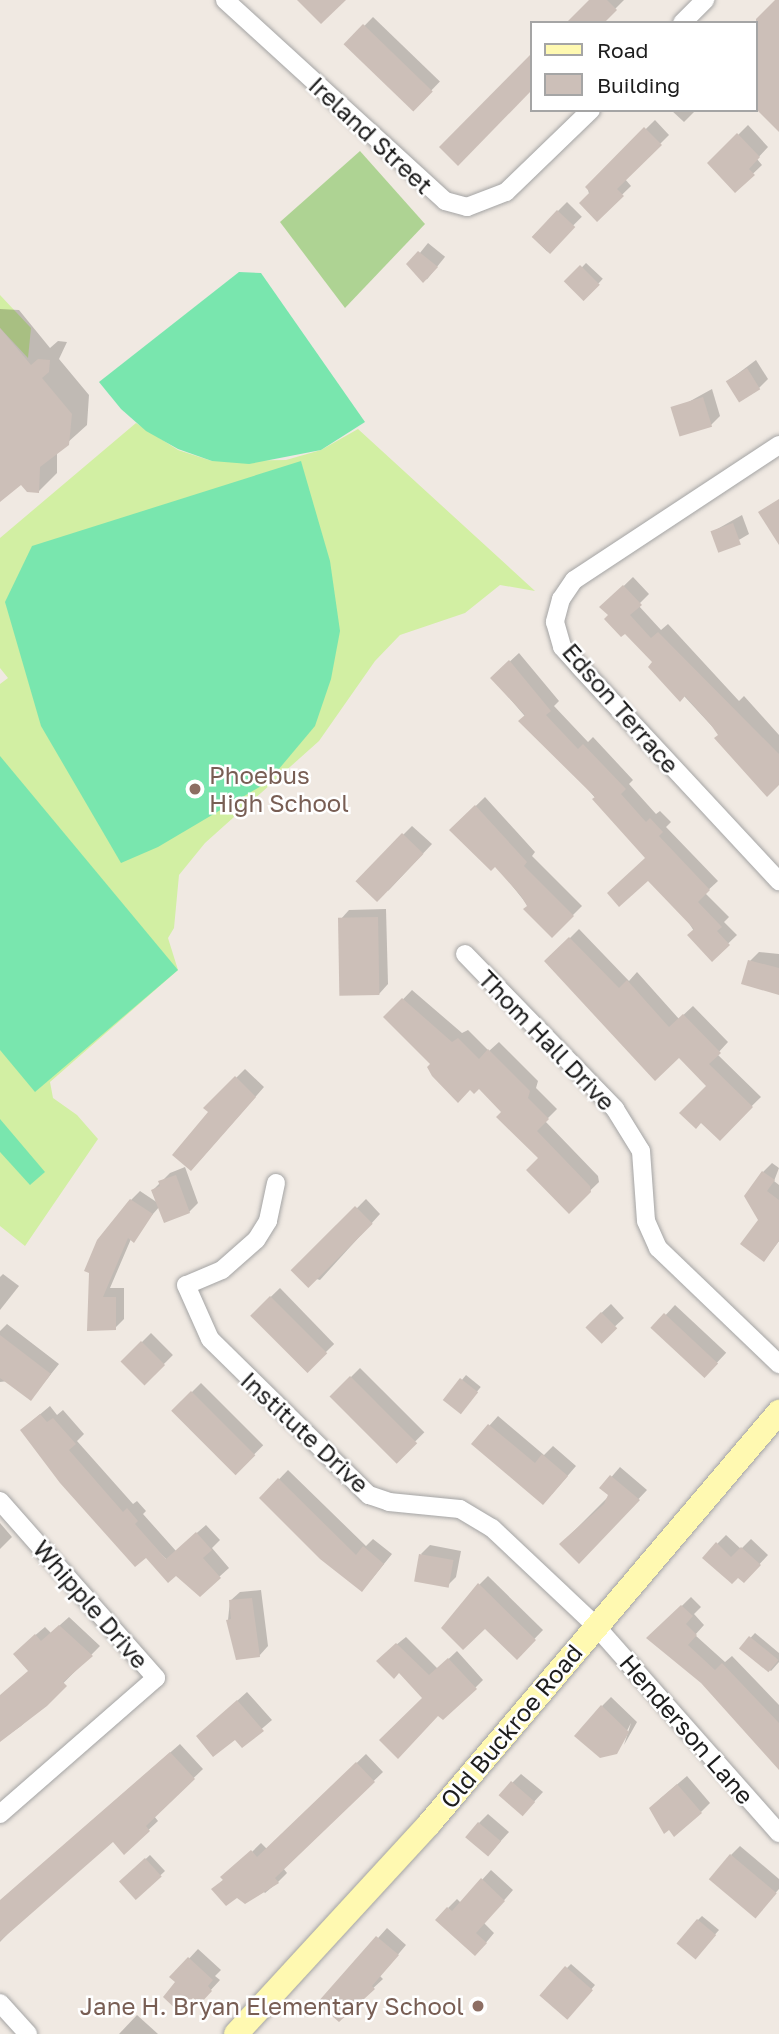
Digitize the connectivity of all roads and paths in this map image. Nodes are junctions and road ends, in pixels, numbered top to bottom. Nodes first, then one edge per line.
1 (225, 0) edge
2 (705, 0) edge
3 (684, 21) edge
4 (589, 112) edge
5 (779, 445) edge
6 (779, 881) edge
7 (465, 954) dead end
8 (276, 1184) dead end
9 (779, 1364) edge
10 (779, 1412) edge
11 (0, 1502) edge
12 (596, 1625) junction
13 (0, 1814) edge
14 (779, 1833) edge
15 (0, 2003) edge
16 (28, 2034) edge
17 (236, 2034) edge

1 - 4 street, Ireland Street
2 - 3 street
5 - 6 street, Edson Terrace
7 - 9 street, Thom Hall Drive
8 - 12 street, Institute Drive
10 - 12 street, Old Buckroe Road
11 - 13 street, Whipple Drive
12 - 14 street, Henderson Lane
12 - 17 street, Old Buckroe Road
15 - 16 street

